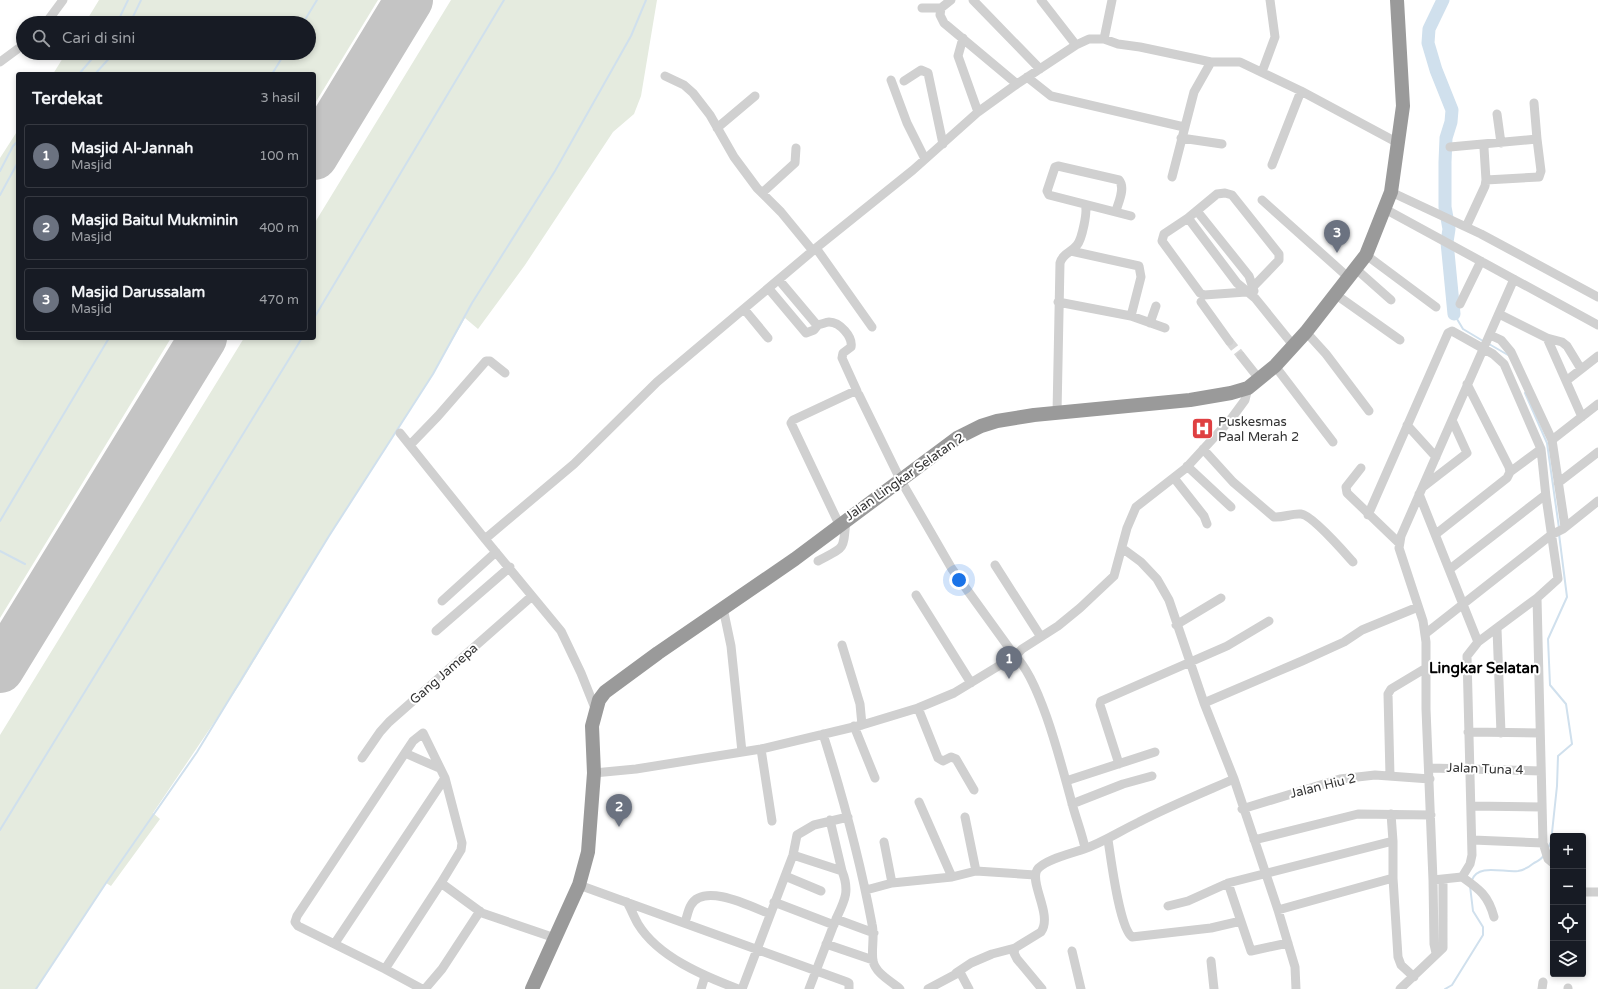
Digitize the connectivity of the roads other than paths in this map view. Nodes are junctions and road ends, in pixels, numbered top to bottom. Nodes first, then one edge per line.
1 (63, 0) edge
2 (951, 0) edge
3 (973, 0) edge
4 (1041, 0) edge
5 (1112, 0) edge
6 (1270, 0) edge
7 (1397, 0) edge
8 (922, 8) dead end
9 (941, 8) junction
10 (51, 16) edge
11 (963, 38) junction
12 (1104, 39) junction
13 (1076, 45) junction
14 (16, 50) edge
15 (0, 62) edge
16 (1211, 62) junction
17 (1040, 69) junction
18 (1262, 72) junction
19 (665, 76) dead end
20 (1027, 77) junction
21 (891, 80) dead end
22 (904, 81) dead end
23 (1017, 84) junction
24 (1301, 91) junction
25 (755, 96) dead end
26 (1534, 103) dead end
27 (978, 112) junction
28 (1497, 114) dead end
29 (1184, 127) junction
30 (716, 128) junction
31 (1181, 138) junction
32 (1537, 139) junction
33 (1398, 143) junction
34 (1501, 143) junction
35 (943, 144) junction
36 (1222, 144) dead end
37 (1485, 145) junction
38 (1450, 147) dead end
39 (796, 148) dead end
40 (925, 159) junction
41 (1272, 165) dead end
42 (1172, 177) dead end
43 (1486, 180) junction
44 (1391, 192) junction
45 (762, 193) junction
46 (1262, 200) dead end
47 (1085, 205) junction
48 (1385, 209) junction
49 (1197, 211) junction
50 (1116, 212) junction
51 (1131, 216) dead end
52 (1188, 218) junction
53 (1466, 227) junction
54 (814, 249) junction
55 (1071, 251) junction
56 (1366, 254) junction
57 (1481, 261) junction
58 (1353, 273) junction
59 (1249, 276) junction
60 (1514, 279) junction
61 (779, 280) junction
62 (1237, 283) junction
63 (769, 289) junction
64 (1249, 290) junction
65 (1335, 294) junction
66 (1598, 297) edge
67 (1391, 300) dead end
68 (1058, 302) junction
69 (1201, 302) dead end
70 (1460, 304) dead end
71 (1156, 306) dead end
72 (1436, 307) dead end
73 (744, 310) junction
74 (1499, 314) junction
75 (1131, 316) junction
76 (1150, 323) junction
77 (818, 325) junction
78 (1598, 326) edge
79 (872, 327) dead end
80 (1165, 328) dead end
81 (1306, 332) junction
82 (768, 338) dead end
83 (1547, 338) junction
84 (1229, 340) tunnel mouth
85 (1400, 340) dead end
86 (1487, 341) junction
87 (1293, 345) junction
88 (1241, 356) tunnel mouth
89 (1598, 356) edge
90 (1275, 366) junction
91 (1581, 369) junction
92 (505, 373) dead end
93 (1566, 381) junction
94 (1254, 384) junction
95 (1467, 384) junction
96 (857, 392) junction
97 (1598, 404) edge
98 (1369, 411) dead end
99 (1057, 413) junction
100 (1582, 417) junction
101 (1452, 420) junction
102 (1408, 425) junction
103 (400, 433) dead end
104 (1552, 440) junction
105 (1333, 442) dead end
106 (410, 445) junction
107 (1541, 448) junction
108 (1203, 449) junction
109 (1598, 452) edge
110 (1436, 457) junction
111 (1187, 466) junction
112 (1361, 468) dead end
113 (1510, 472) junction
114 (1174, 478) junction
115 (900, 479) junction
116 (1558, 483) junction
117 (1421, 491) junction
118 (1546, 497) junction
119 (1598, 501) edge
120 (1231, 507) dead end
121 (1368, 515) junction
122 (842, 522) junction
123 (1208, 524) dead end
124 (1559, 531) junction
125 (1436, 534) junction
126 (485, 539) junction
127 (1399, 543) junction
128 (1122, 548) junction
129 (496, 552) junction
130 (818, 561) dead end
131 (1353, 562) dead end
132 (995, 565) dead end
133 (510, 567) junction
134 (1450, 569) junction
135 (916, 595) dead end
136 (532, 596) junction
137 (1222, 598) dead end
138 (1537, 598) junction
139 (442, 601) dead end
140 (1464, 605) junction
141 (1418, 607) junction
142 (723, 608) junction
143 (1269, 621) dead end
144 (1176, 625) junction
145 (1497, 630) junction
146 (436, 631) dead end
147 (1425, 634) junction
148 (1041, 637) junction
149 (1478, 642) junction
150 (842, 645) dead end
151 (1015, 656) junction
152 (1189, 663) junction
153 (1426, 668) junction
154 (971, 682) junction
155 (1204, 703) junction
156 (595, 708) junction
157 (918, 708) junction
158 (858, 725) junction
159 (1468, 732) junction
160 (1501, 733) junction
161 (1540, 733) junction
162 (823, 734) junction
163 (761, 749) junction
164 (405, 752) junction
165 (742, 752) junction
166 (1155, 752) dead end
167 (362, 758) dead end
168 (1119, 764) junction
169 (439, 768) junction
170 (1430, 768) junction
171 (1469, 768) junction
172 (1541, 771) junction
173 (594, 773) junction
174 (1152, 776) dead end
175 (1390, 776) junction
176 (445, 778) junction
177 (875, 778) dead end
178 (1234, 779) junction
179 (1430, 779) junction
180 (1066, 781) junction
181 (974, 790) dead end
182 (919, 802) dead end
183 (1072, 804) junction
184 (1471, 806) junction
185 (1542, 807) junction
186 (1242, 808) junction
187 (1391, 814) junction
188 (1431, 815) junction
189 (848, 817) junction
190 (965, 817) dead end
191 (830, 820) junction
192 (772, 821) dead end
193 (1108, 840) junction
194 (1254, 840) junction
195 (1473, 840) junction
196 (1394, 841) junction
197 (884, 842) dead end
198 (1543, 845) junction
199 (1085, 848) junction
200 (792, 855) junction
201 (1550, 861) edge
202 (842, 871) junction
203 (976, 871) junction
204 (1266, 874) junction
205 (1035, 875) junction
206 (785, 876) junction
207 (952, 877) junction
208 (1393, 878) junction
209 (1438, 879) junction
210 (1467, 881) junction
211 (440, 883) junction
212 (1228, 883) junction
213 (579, 884) junction
214 (892, 884) junction
215 (866, 890) junction
216 (821, 891) dead end
217 (1586, 892) edge
218 (1598, 892) edge
219 (627, 902) junction
220 (774, 902) junction
221 (1168, 906) dead end
222 (1278, 910) junction
223 (480, 911) junction
224 (770, 914) junction
225 (1494, 917) dead end
226 (1241, 921) junction
227 (684, 922) junction
228 (835, 922) junction
229 (874, 933) junction
230 (555, 938) junction
231 (1288, 943) junction
232 (336, 944) junction
233 (826, 944) junction
234 (1015, 948) junction
235 (757, 950) junction
236 (1072, 951) dead end
237 (873, 960) junction
238 (1211, 961) dead end
239 (385, 969) junction
240 (816, 971) junction
241 (956, 973) junction
242 (705, 976) junction
243 (1414, 976) junction
244 (535, 988) edge
245 (896, 988) edge
246 (422, 989) edge
247 (425, 989) edge
248 (700, 989) edge
249 (738, 989) edge
250 (742, 989) edge
251 (809, 989) edge
252 (849, 989) edge
253 (928, 989) edge
254 (969, 989) edge
255 (1042, 989) edge
256 (1081, 989) edge
257 (1214, 989) edge
258 (1296, 989) edge
259 (1400, 989) edge

1 - 10 street
2 - 9 street
3 - 17 street
4 - 13 street
5 - 12 street
6 - 18 street
7 - 33 highway, Jalan Lingkar Selatan 2
8 - 9 street
9 - 11 street
11 - 23 street
11 - 27 street
12 - 13 street
12 - 16 street
13 - 17 street
14 - 15 street
16 - 18 street
16 - 29 street
17 - 20 street
18 - 24 street
19 - 30 street
20 - 23 street
20 - 29 street
21 - 40 street
22 - 35 street
23 - 27 street
24 - 33 street
24 - 41 street
25 - 30 street
26 - 32 street
27 - 35 street
28 - 34 street
29 - 31 street
30 - 45 street
31 - 36 street
31 - 42 street
32 - 34 street
32 - 43 street
33 - 44 highway, Jalan Lingkar Selatan 2
34 - 37 street
35 - 40 street
37 - 38 street
37 - 43 street
39 - 45 street
40 - 54 street
43 - 53 street
44 - 48 highway, Jalan Lingkar Selatan 2
44 - 53 street
45 - 54 street
46 - 58 street
47 - 50 street
47 - 50 street
47 - 55 street
48 - 56 highway, Jalan Lingkar Selatan 2
48 - 57 street
49 - 52 street
49 - 59 street
49 - 64 street
50 - 51 street
52 - 62 street
52 - 64 street
53 - 66 street
54 - 61 street
54 - 79 street
55 - 68 street
55 - 75 street
56 - 58 highway, Jalan Lingkar Selatan 2
56 - 72 street
57 - 60 street
57 - 70 street
58 - 65 highway, Jalan Lingkar Selatan 2
58 - 67 street
59 - 62 street
59 - 64 street
60 - 74 street
60 - 78 street
61 - 63 street
61 - 77 street
62 - 64 street
63 - 73 street
63 - 77 street
64 - 87 street
65 - 81 highway, Jalan Lingkar Selatan 2
65 - 85 street
68 - 75 street
68 - 99 street
69 - 84 street
71 - 76 street
73 - 82 street
73 - 126 street
74 - 83 street
74 - 86 street
75 - 76 street
76 - 80 street
77 - 96 street
81 - 87 highway, Jalan Lingkar Selatan 2
81 - 98 street
83 - 91 street
83 - 93 street
86 - 95 street
86 - 102 street
86 - 104 street
86 - 107 street
87 - 90 highway, Jalan Lingkar Selatan 2
88 - 94 street
89 - 91 street
90 - 94 highway, Jalan Lingkar Selatan 2
90 - 105 street
91 - 93 street
92 - 106 street
93 - 100 street
94 - 99 highway, Jalan Lingkar Selatan 2
94 - 108 street
95 - 101 street
95 - 113 street
96 - 115 street
96 - 122 street
97 - 100 street
99 - 115 highway, Jalan Lingkar Selatan 2
100 - 104 street
101 - 110 street
101 - 117 street
102 - 110 street
102 - 121 street
103 - 106 street
104 - 116 street
106 - 126 street
107 - 113 street
107 - 118 street
108 - 111 street
108 - 131 street
109 - 116 street
110 - 117 street
111 - 114 street
111 - 120 street
112 - 121 street
113 - 125 street
114 - 123 street
114 - 128 street
115 - 122 highway, Jalan Lingkar Selatan 2
115 - 151 street
116 - 124 street
117 - 125 street
117 - 127 street
118 - 124 street
118 - 134 street
119 - 124 street
121 - 127 street
122 - 130 street
122 - 142 highway, Jalan Lingkar Selatan 2
124 - 138 street
124 - 140 street
125 - 134 street
126 - 129 street
127 - 141 street
128 - 144 street
128 - 148 street
129 - 133 street
129 - 139 street
132 - 148 street
133 - 136 street
133 - 146 street
134 - 140 street
135 - 154 street
136 - 156 street
136 - 167 street, Gang Jamepa
137 - 144 street
138 - 145 street
138 - 161 street
140 - 147 street
140 - 149 street
141 - 147 street
141 - 155 street
142 - 156 highway, Jalan Lingkar Selatan 2
142 - 165 street
143 - 152 street
144 - 152 street
145 - 149 street
145 - 160 street
147 - 153 street
148 - 151 street
149 - 159 street
150 - 158 street
151 - 154 street
151 - 180 street
152 - 155 street
152 - 168 street
153 - 170 street
153 - 175 street
154 - 157 street
155 - 178 street
156 - 173 highway, Jalan Lingkar Selatan 2
157 - 158 street
157 - 181 street
158 - 162 street
158 - 177 street
159 - 160 street
159 - 171 street
160 - 161 street
161 - 172 street
162 - 163 street
162 - 189 street
163 - 165 street
163 - 192 street
164 - 169 street
164 - 169 street
164 - 232 street
165 - 173 street
166 - 168 street
168 - 180 street
169 - 176 street
170 - 171 street, Jalan Tuna 4
170 - 179 street
171 - 172 street, Jalan Tuna 4
171 - 184 street
172 - 185 street
173 - 213 highway, Jalan Lingkar Selatan 2
174 - 183 street
175 - 179 street, Jalan Hiu 2
175 - 186 street, Jalan Hiu 2
176 - 211 street
176 - 232 street
178 - 186 street
178 - 193 street
179 - 188 street
180 - 183 street
182 - 207 street
183 - 199 street
184 - 185 street
184 - 195 street
185 - 198 street
186 - 194 street
187 - 188 street
187 - 194 street
187 - 196 street
188 - 209 street
189 - 191 street
189 - 215 street
190 - 203 street
191 - 200 street
191 - 202 street
193 - 199 street
193 - 226 street
194 - 204 street
195 - 198 street
195 - 210 street
196 - 204 street
196 - 208 street
197 - 214 street
198 - 201 street
199 - 205 street
200 - 202 street
200 - 206 street
202 - 228 street
203 - 205 street
203 - 207 street
204 - 212 street
204 - 222 street
205 - 234 street
206 - 216 street
206 - 220 street
207 - 214 street
208 - 222 street
208 - 243 street
209 - 210 street
209 - 243 street
210 - 225 street
211 - 223 street
211 - 239 street
212 - 221 street
212 - 226 street
213 - 219 street
213 - 230 highway, Jalan Lingkar Selatan 2
214 - 215 street
215 - 229 street
217 - 218 street
219 - 227 street
219 - 242 street
220 - 224 street
220 - 228 street
222 - 231 street
223 - 230 street
223 - 247 street
224 - 227 street
224 - 235 street
226 - 231 street
227 - 235 street
228 - 229 street
228 - 233 street
229 - 237 street
230 - 244 highway, Jalan Lingkar Selatan 2
231 - 258 street
232 - 239 street
233 - 237 street
233 - 240 street
234 - 241 street
234 - 255 street
235 - 240 street
235 - 250 street
236 - 256 street
237 - 245 street
238 - 257 street
239 - 246 street
240 - 251 street
240 - 252 street
241 - 253 street
241 - 254 street
242 - 248 street
242 - 249 street
243 - 259 street

